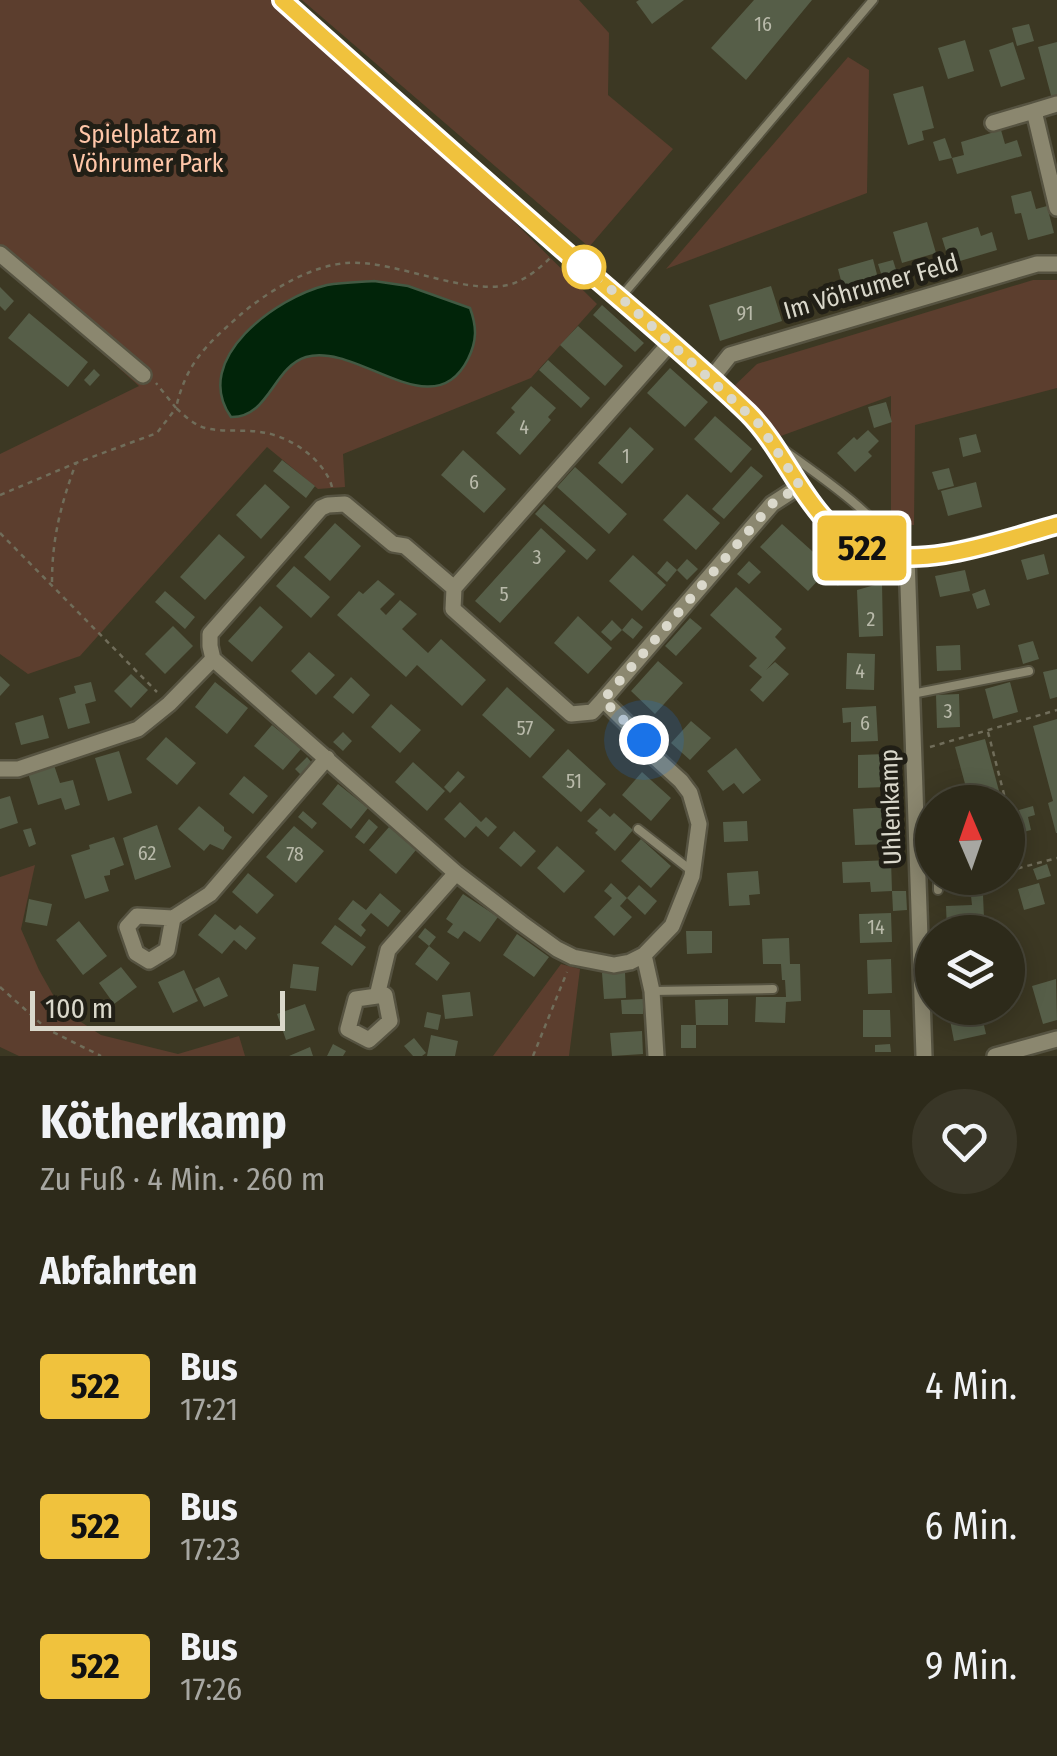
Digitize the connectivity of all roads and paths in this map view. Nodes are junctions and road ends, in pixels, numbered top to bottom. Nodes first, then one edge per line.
1 (282, 0) edge
2 (873, 0) edge
3 (1057, 104) edge
4 (1034, 111) junction
5 (993, 123) dead end
6 (1057, 208) edge
7 (561, 247) junction
8 (0, 254) edge
9 (1057, 264) edge
10 (620, 297) junction
11 (670, 343) junction
12 (142, 375) joint
13 (711, 379) junction
14 (176, 408) junction
15 (774, 443) junction
16 (76, 462) junction
17 (800, 486) junction
18 (0, 496) edge
19 (336, 504) junction
20 (1057, 525) edge
21 (0, 533) edge
22 (907, 557) junction
23 (52, 583) junction
24 (454, 588) junction
25 (213, 659) junction
26 (1029, 671) dead end
27 (912, 694) junction
28 (603, 700) junction
29 (168, 704) junction
30 (1057, 710) edge
31 (988, 730) junction
32 (914, 752) junction
33 (327, 758) junction
34 (0, 769) edge
35 (918, 785) edge
36 (1002, 785) edge
37 (638, 829) dead end
38 (1057, 858) edge
39 (1025, 866) edge
40 (692, 872) junction
41 (456, 873) junction
42 (924, 895) edge
43 (173, 918) dead end
44 (644, 955) junction
45 (572, 957) junction
46 (0, 987) edge
47 (772, 989) dead end
48 (652, 991) junction
49 (378, 996) dead end
50 (1057, 1040) edge
51 (102, 1056) edge
52 (533, 1056) edge
53 (656, 1056) edge
54 (924, 1056) edge
55 (995, 1056) edge

1 - 7 street
2 - 10 lane
3 - 4 street
4 - 5 street
4 - 6 street
7 - 10 street
7 - 14 path
8 - 12 street
9 - 13 street, Im Vöhrumer Feld
10 - 11 street
11 - 13 street
11 - 24 street
12 - 14 path
13 - 15 street
14 - 16 path
14 - 19 path
15 - 17 street
15 - 22 lane
16 - 18 path
16 - 23 path
17 - 22 street
17 - 28 street
19 - 24 street
19 - 25 street
20 - 22 street
21 - 23 path
22 - 27 street, Uhlenkamp
23 - 29 path
24 - 28 street
25 - 29 street
25 - 33 street
26 - 27 lane
27 - 32 street, Uhlenkamp
28 - 40 street
29 - 34 street
30 - 31 path
31 - 32 path
31 - 36 path
32 - 35 street, Uhlenkamp
33 - 41 street
33 - 43 street
37 - 40 lane
38 - 39 path
40 - 44 street
41 - 45 street
41 - 49 street
42 - 54 street, Uhlenkamp
44 - 45 street
44 - 48 street
45 - 52 path
46 - 51 path
47 - 48 lane
48 - 53 street
50 - 55 street

